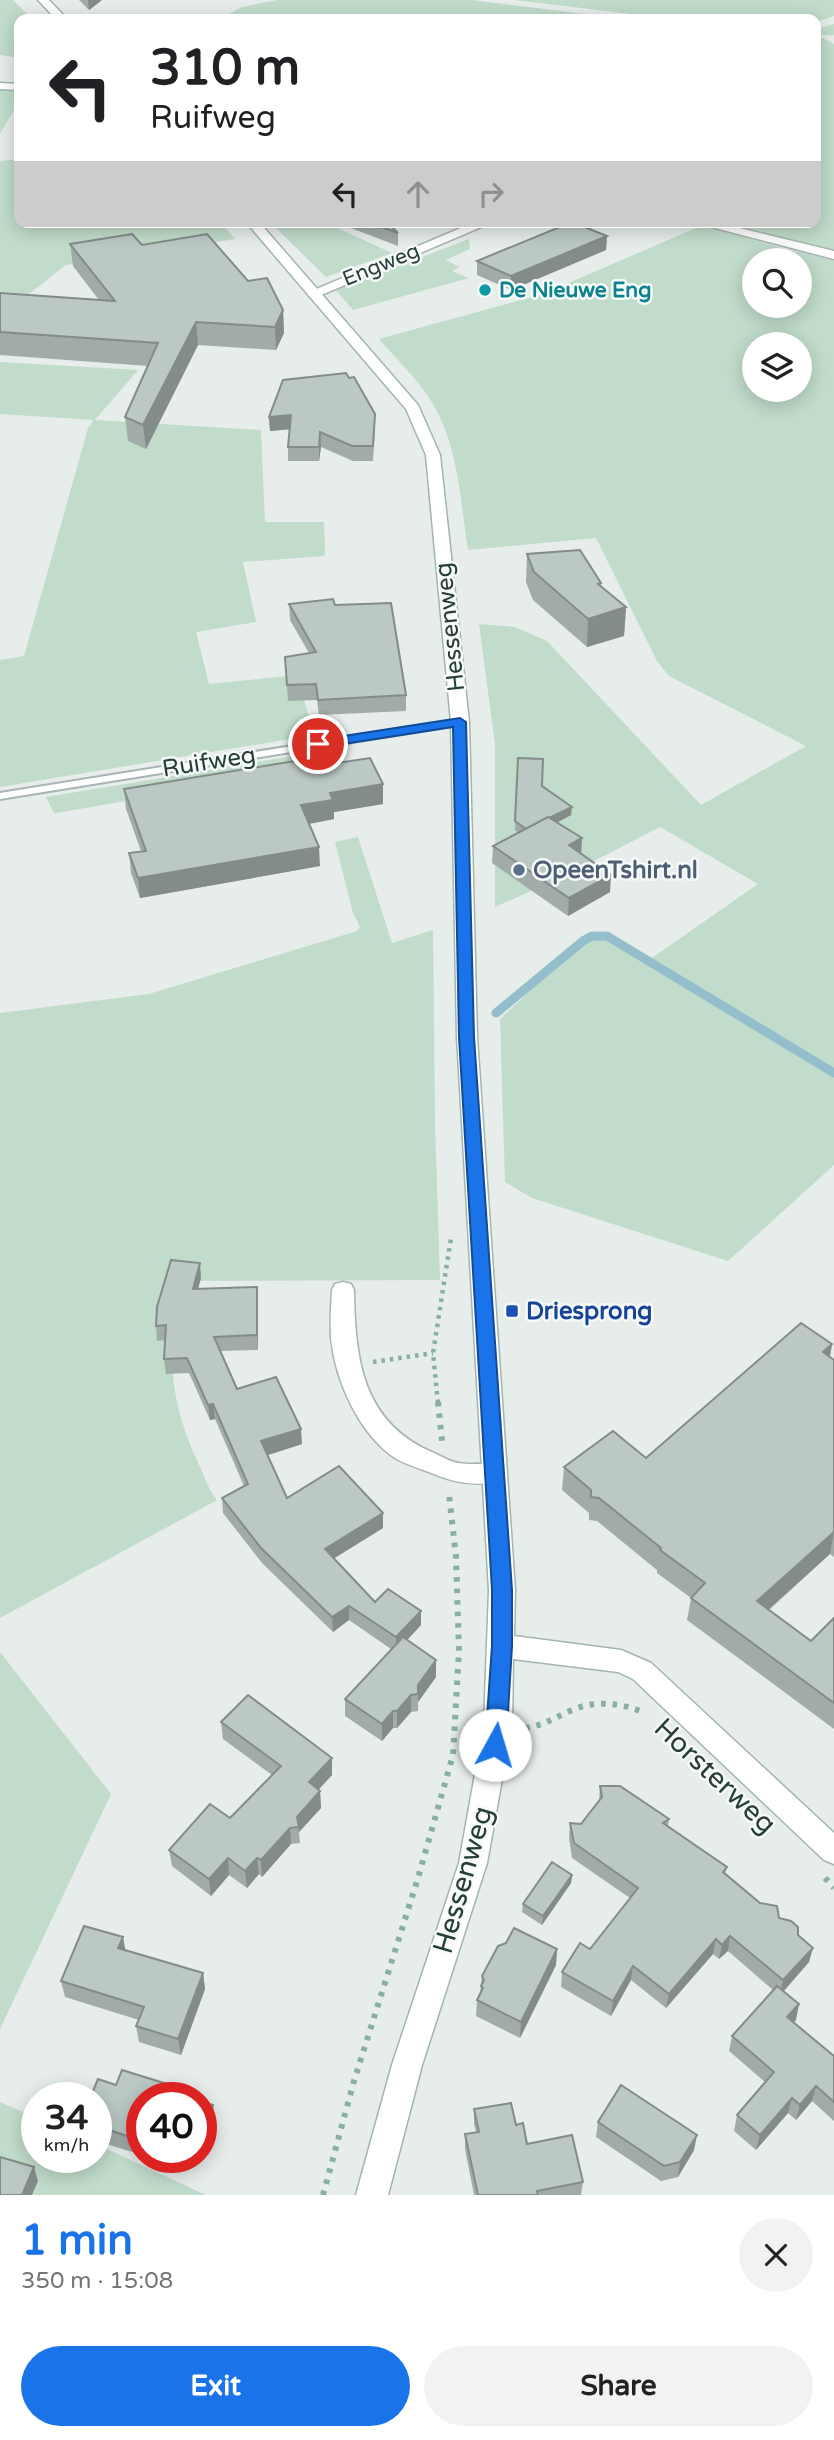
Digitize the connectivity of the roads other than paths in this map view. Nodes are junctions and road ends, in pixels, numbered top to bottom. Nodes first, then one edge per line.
1 (43, 0) edge
2 (57, 14) edge
3 (258, 228) edge
4 (472, 228) edge
5 (723, 228) edge
6 (834, 255) edge
7 (314, 293) junction
8 (460, 722) junction
9 (0, 796) edge
10 (343, 1290) dead end
11 (493, 1473) junction
12 (502, 1646) junction
13 (824, 1860) edge
14 (372, 2195) edge

1 - 2 street
3 - 7 street, Hessenweg
4 - 7 street, Engweg
5 - 6 street
7 - 8 street, Hessenweg
8 - 9 lane, Ruifweg
8 - 11 street, Hessenweg
10 - 11 street
11 - 12 street, Hessenweg
12 - 13 street, Horsterweg
12 - 14 street, Hessenweg

